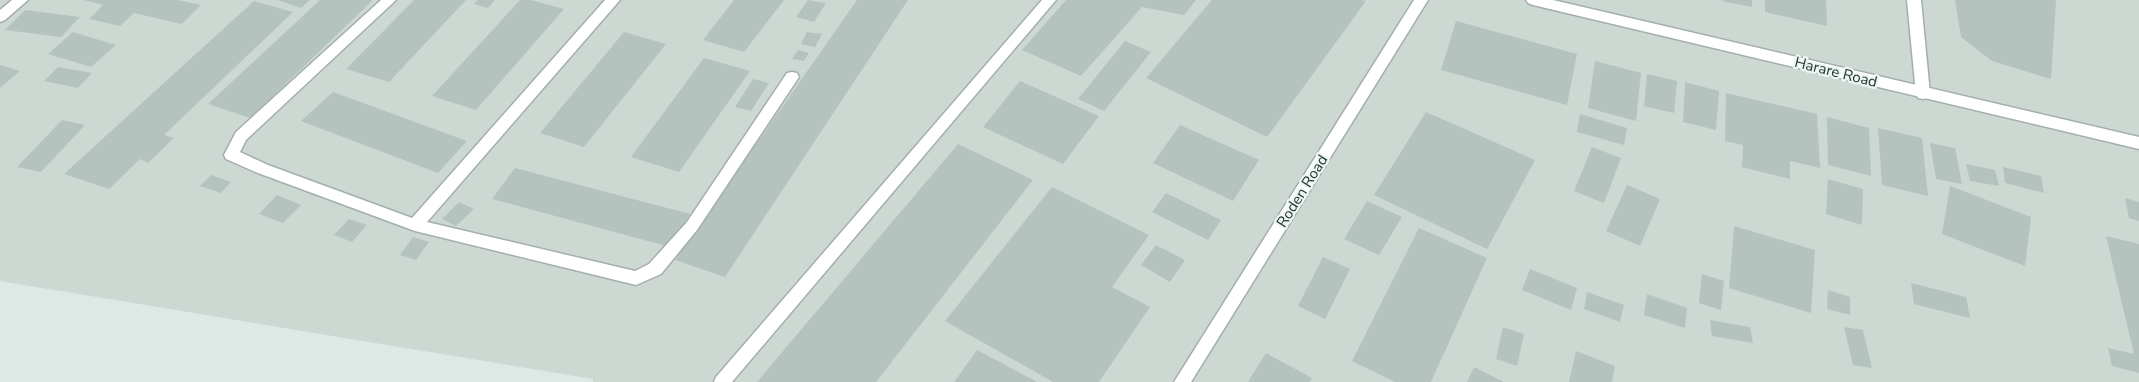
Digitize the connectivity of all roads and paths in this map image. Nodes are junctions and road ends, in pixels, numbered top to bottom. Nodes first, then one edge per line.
1 (21, 0) edge
2 (389, 0) edge
3 (614, 0) edge
4 (1049, 0) edge
5 (1422, 0) edge
6 (1532, 0) edge
7 (1914, 0) edge
8 (0, 17) edge
9 (792, 77) dead end
10 (1923, 94) junction
11 (2139, 143) edge
12 (415, 225) junction
13 (722, 382) edge
14 (1182, 382) edge

1 - 8 street
2 - 12 street
3 - 12 street
4 - 13 street
5 - 14 street, Roden Road
6 - 10 street, Harare Road
7 - 10 street
9 - 12 street
10 - 11 street, Harare Road

